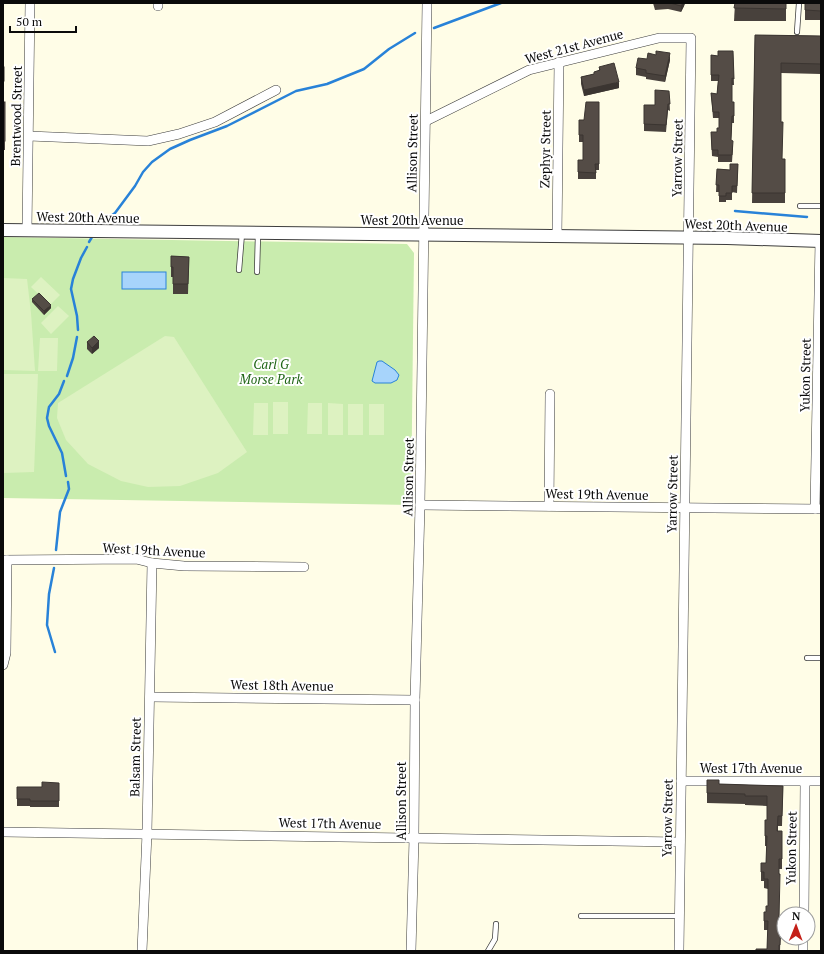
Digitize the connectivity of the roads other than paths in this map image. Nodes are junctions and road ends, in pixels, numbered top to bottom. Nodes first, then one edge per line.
1 (30, 3) edge
2 (427, 3) edge
3 (799, 3) edge
4 (797, 32) dead end
5 (691, 38) joint
6 (559, 62) junction
7 (276, 90) dead end
8 (426, 121) junction
9 (28, 136) junction
10 (800, 206) dead end
11 (821, 206) edge
12 (3, 230) edge
13 (27, 230) junction
14 (242, 233) junction
15 (258, 233) junction
16 (424, 234) junction
17 (557, 236) junction
18 (689, 237) junction
19 (821, 241) edge
20 (239, 270) dead end
21 (257, 272) dead end
22 (550, 394) dead end
23 (420, 505) junction
24 (549, 506) junction
25 (685, 508) junction
26 (818, 509) edge
27 (5, 560) edge
28 (152, 563) junction
29 (304, 567) dead end
30 (807, 658) dead end
31 (821, 658) edge
32 (3, 665) edge
33 (150, 696) junction
34 (415, 700) junction
35 (681, 781) junction
36 (821, 781) edge
37 (805, 782) junction
38 (3, 832) edge
39 (147, 833) junction
40 (414, 838) junction
41 (680, 842) junction
42 (804, 906) edge
43 (580, 916) dead end
44 (679, 916) junction
45 (496, 924) dead end
46 (142, 951) edge
47 (411, 951) edge
48 (488, 951) edge
49 (678, 951) edge

1 - 9 street, Brentwood Street
2 - 8 street, Allison Street
3 - 4 lane
5 - 6 street, West 21st Avenue
5 - 18 street, Yarrow Street
6 - 8 street, West 21st Avenue
6 - 17 street, Zephyr Street
7 - 9 street
8 - 16 street, Allison Street
9 - 13 street, Brentwood Street
10 - 11 lane
12 - 13 street, West 20th Avenue
13 - 14 street, West 20th Avenue
14 - 15 street, West 20th Avenue
14 - 20 lane
15 - 16 street, West 20th Avenue
15 - 21 lane
16 - 17 street, West 20th Avenue
16 - 23 street, Allison Street
17 - 18 street, West 20th Avenue
18 - 19 street, West 20th Avenue
18 - 25 street, Yarrow Street
19 - 26 street, Yukon Street
22 - 24 street
23 - 24 street, West 19th Avenue
23 - 34 street, Allison Street
24 - 25 street, West 19th Avenue
25 - 26 street, West 19th Avenue
25 - 35 street, Yarrow Street
27 - 28 street, West 19th Avenue
27 - 32 street
28 - 29 street, West 19th Avenue
28 - 33 street, Balsam Street
30 - 31 lane
33 - 34 street, West 18th Avenue
33 - 39 street, Balsam Street
34 - 40 street, Allison Street
35 - 37 street, West 17th Avenue
35 - 41 street, Yarrow Street
36 - 37 street, West 17th Avenue
37 - 42 street, Yukon Street
38 - 39 street, West 17th Avenue
39 - 40 street, West 17th Avenue
39 - 46 street, Balsam Street
40 - 41 street, West 17th Avenue
40 - 47 street, Allison Street
41 - 44 street, Yarrow Street
43 - 44 lane
44 - 49 street, Yarrow Street
45 - 48 lane

